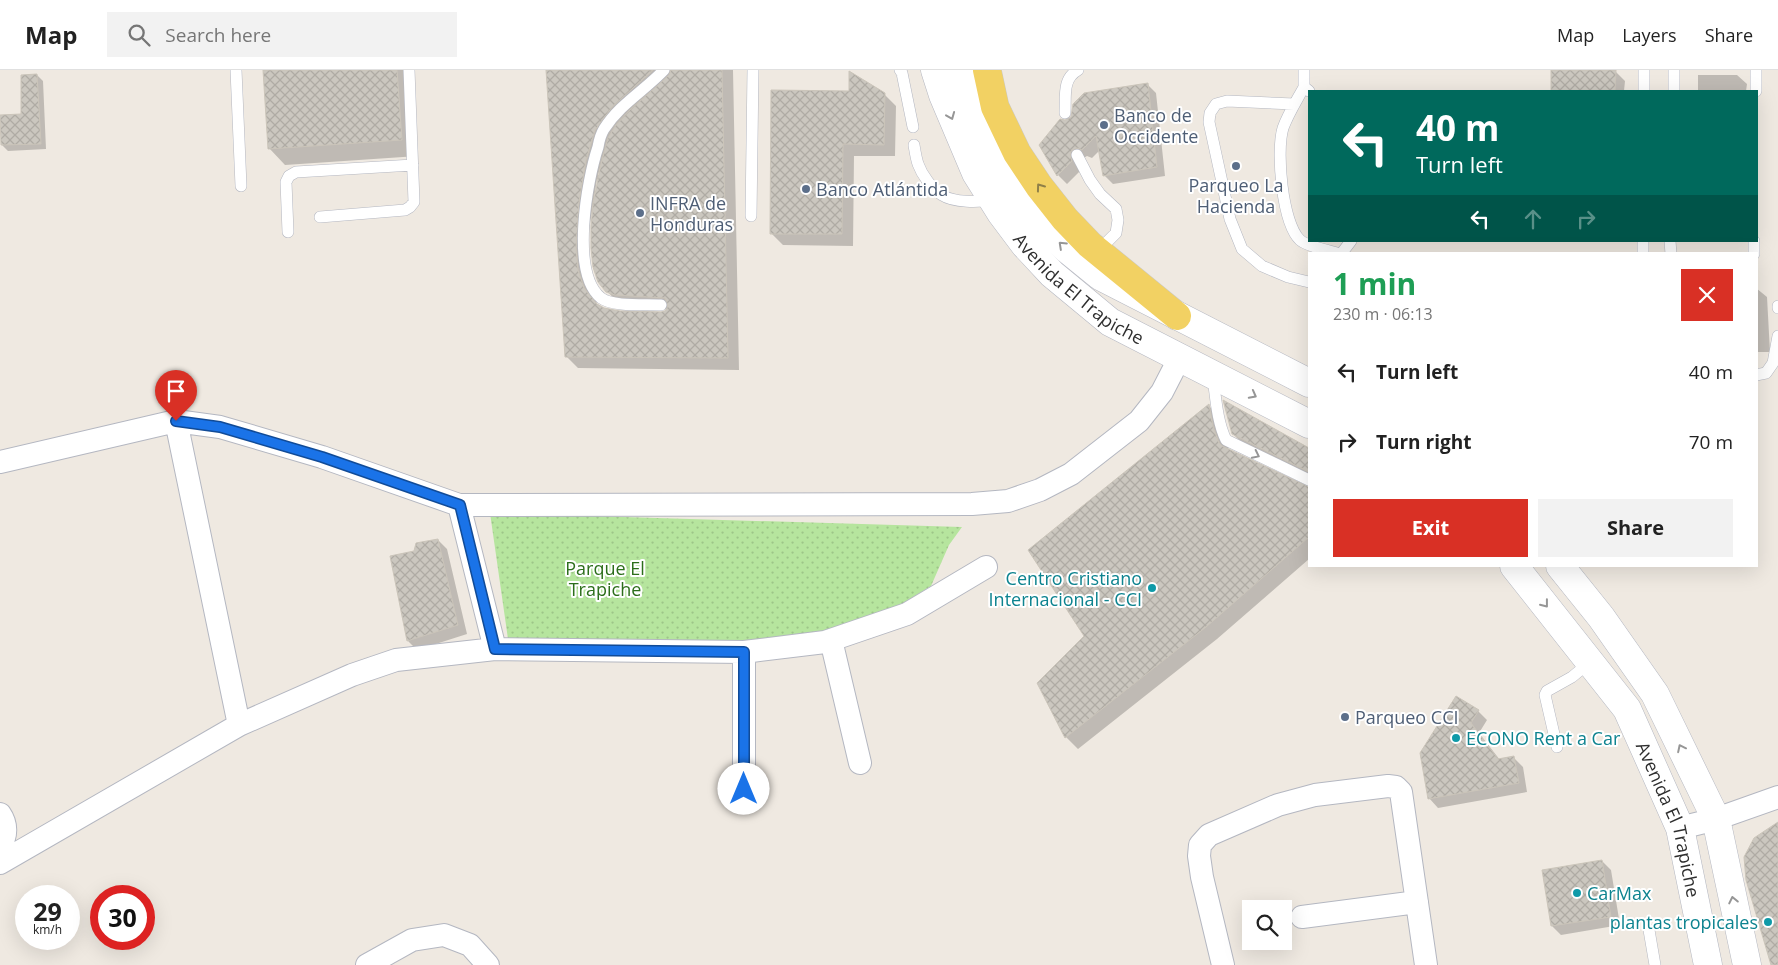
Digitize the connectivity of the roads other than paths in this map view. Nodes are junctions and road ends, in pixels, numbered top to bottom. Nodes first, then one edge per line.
1 (236, 70) edge
2 (409, 70) edge
3 (664, 70) edge
4 (753, 70) edge
5 (900, 70) edge
6 (935, 70) edge
7 (961, 70) edge
8 (987, 70) edge
9 (1078, 70) edge
10 (1304, 70) edge
11 (1644, 70) edge
12 (1674, 70) edge
13 (1756, 70) edge
14 (1307, 89) edge
15 (1644, 90) edge
16 (1674, 90) edge
17 (1756, 90) edge
18 (1294, 104) junction
19 (1065, 113) dead end
20 (912, 127) dead end
21 (914, 145) dead end
22 (1077, 155) dead end
23 (413, 164) junction
24 (241, 186) dead end
25 (992, 200) junction
26 (751, 216) dead end
27 (320, 217) dead end
28 (288, 232) dead end
29 (1351, 242) edge
30 (1097, 252) junction
31 (1334, 252) edge
32 (1342, 252) edge
33 (1308, 282) edge
34 (661, 305) dead end
35 (1177, 316) junction
36 (1778, 336) edge
37 (1180, 357) junction
38 (1213, 374) junction
39 (1758, 375) edge
40 (1308, 384) edge
41 (176, 421) junction
42 (1308, 423) edge
43 (0, 462) edge
44 (1308, 480) edge
45 (460, 505) junction
46 (986, 567) dead end
47 (1515, 567) edge
48 (1561, 567) edge
49 (831, 640) junction
50 (495, 649) junction
51 (744, 652) junction
52 (1590, 662) junction
53 (239, 725) junction
54 (1557, 747) dead end
55 (860, 763) dead end
56 (744, 789) dead end
57 (1778, 797) edge
58 (0, 814) edge
59 (1716, 818) junction
60 (1680, 828) junction
61 (0, 846) edge
62 (0, 863) edge
63 (1417, 902) junction
64 (1302, 917) dead end
65 (1649, 930) dead end
66 (367, 965) edge
67 (488, 965) edge
68 (1222, 965) edge
69 (1426, 965) edge
70 (1655, 965) edge
71 (1708, 965) edge
72 (1747, 965) edge

1 - 24 lane
2 - 23 lane
3 - 34 lane
4 - 26 lane
5 - 20 lane
6 -> 25 main road, Avenida El Trapiche
35 -> 7 main road, Avenida El Trapiche
30 -> 8 main road
9 - 19 lane
10 - 14 lane
11 - 15 lane
12 - 16 lane
13 - 17 lane
14 - 18 lane
18 - 31 lane
18 - 33 lane
21 - 25 lane
22 - 30 lane
23 - 27 lane
23 - 28 lane
25 - 37 main road, Avenida El Trapiche
29 - 32 lane
30 - 35 main road
35 - 40 main road, Avenida El Trapiche
36 - 39 lane
37 - 38 main road, Avenida El Trapiche
37 - 40 main road
37 - 45 street
38 -> 42 main road, Avenida El Trapiche
38 -> 44 lane
41 - 43 street
41 - 45 street
41 - 53 street
45 - 50 street
46 - 49 street
47 -> 52 main road, Avenida El Trapiche
59 -> 48 main road, Avenida El Trapiche
49 - 51 street
49 - 55 street
50 - 51 street
50 - 53 street
51 - 56 street
52 - 54 lane
52 - 60 main road, Avenida El Trapiche
53 - 62 street
57 - 59 street
58 - 61 street
59 - 60 street
72 -> 59 main road, Avenida El Trapiche
60 - 71 main road, Avenida El Trapiche
63 - 64 street
63 - 68 street
63 - 69 street
65 - 70 lane
66 - 67 street

